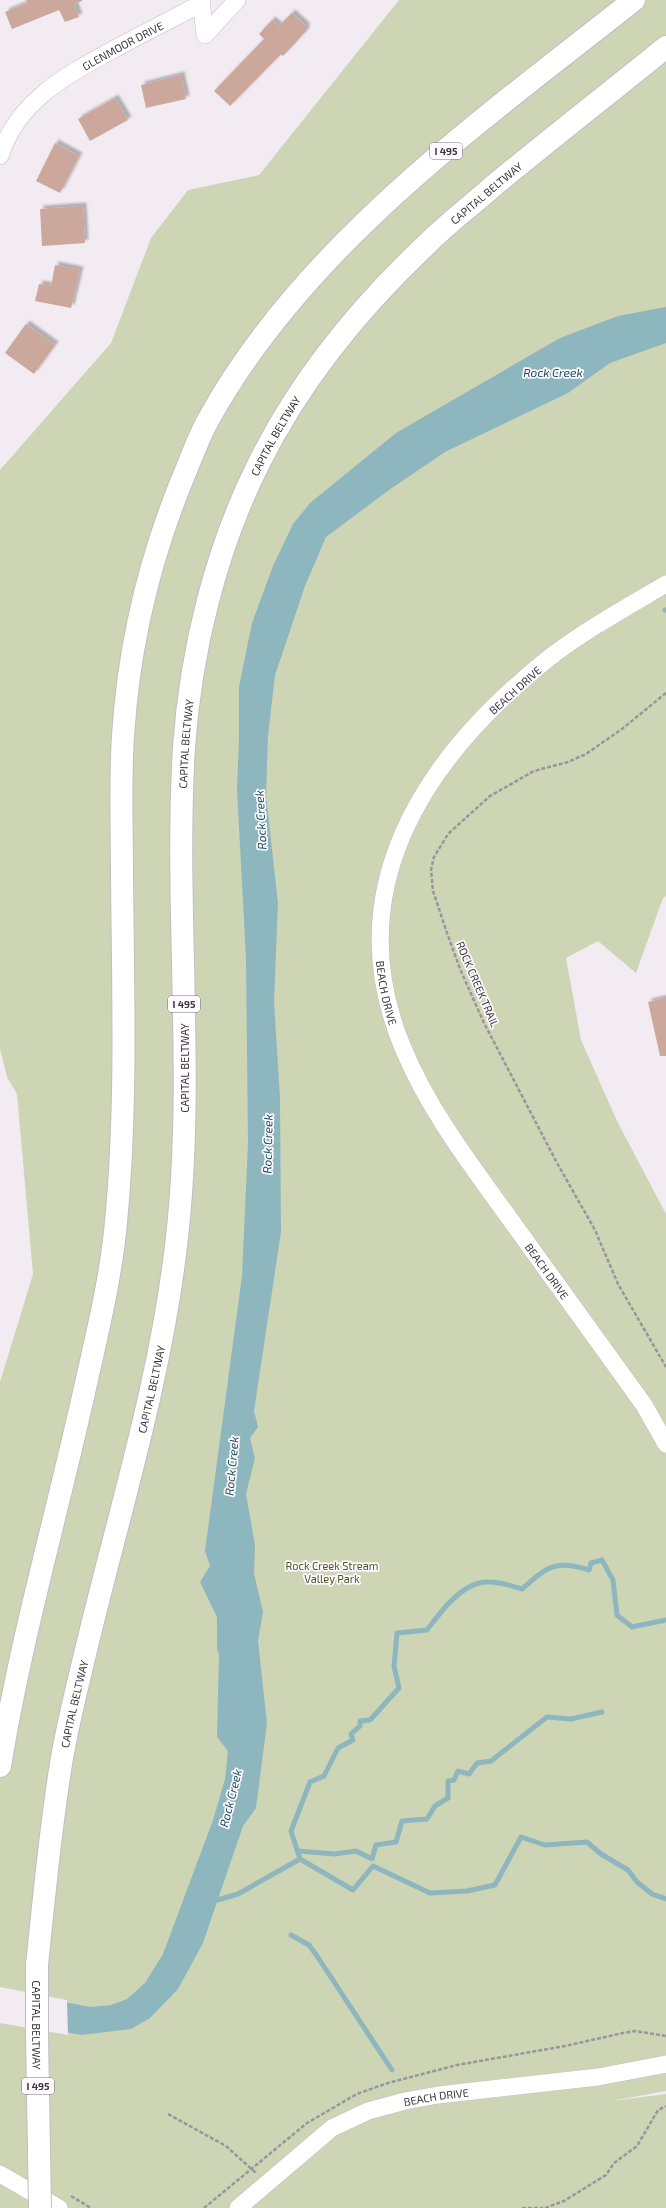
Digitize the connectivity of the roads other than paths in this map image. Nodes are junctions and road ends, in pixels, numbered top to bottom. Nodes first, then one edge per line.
1 (237, 0) edge
2 (634, 0) edge
3 (201, 1) edge
4 (666, 47) edge
5 (666, 64) edge
6 (538, 149) junction
7 (0, 156) edge
8 (666, 584) edge
9 (666, 1444) edge
10 (0, 1766) edge
11 (666, 2064) edge
12 (5, 2177) edge
13 (40, 2208) edge
14 (59, 2208) edge
15 (238, 2208) edge

1 - 3 street, GLENMOOR DRIVE
2 - 10 highway, I 495
3 - 7 street, GLENMOOR DRIVE
4 - 6 highway, CAPITAL BELTWAY / I 495
5 - 6 highway
6 - 13 highway, CAPITAL BELTWAY / I 495, bridge
8 - 9 street, BEACH DRIVE
11 - 15 street, BEACH DRIVE
12 - 14 street

